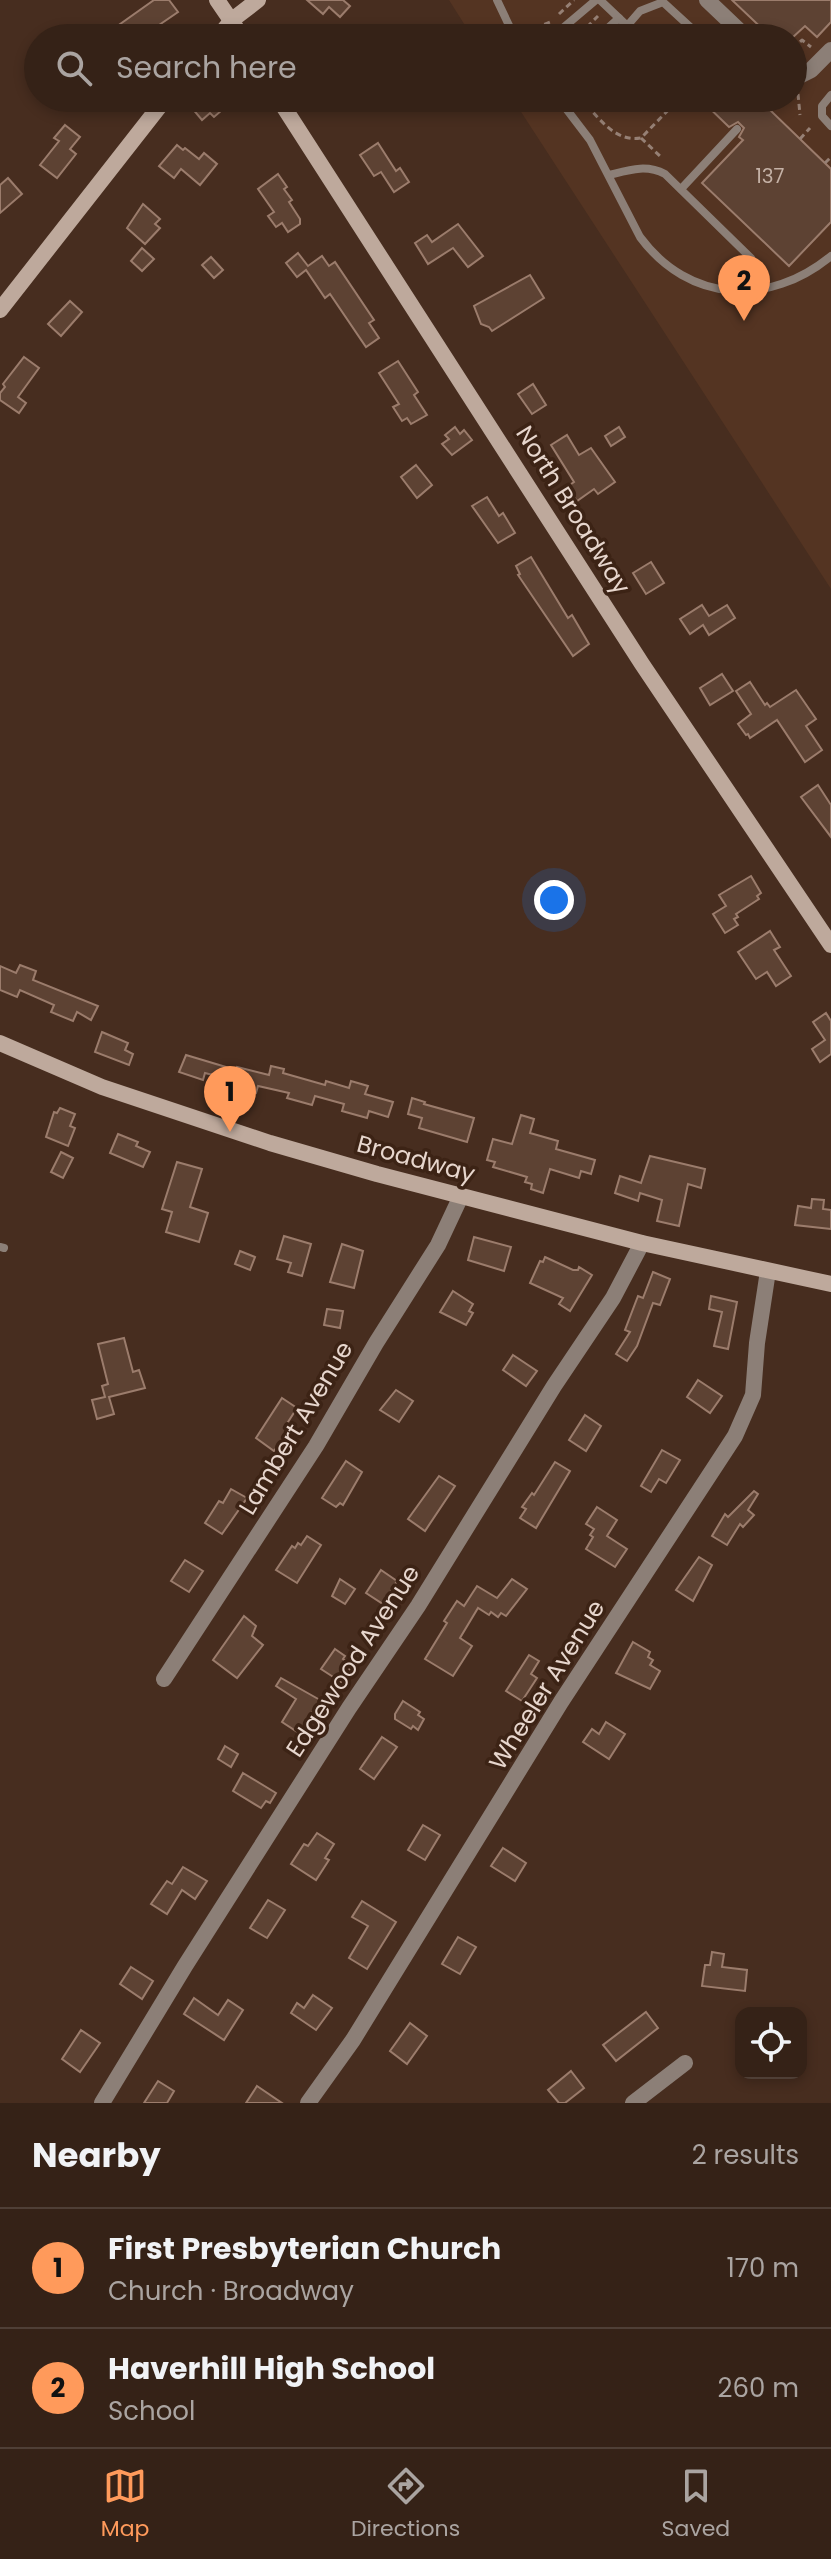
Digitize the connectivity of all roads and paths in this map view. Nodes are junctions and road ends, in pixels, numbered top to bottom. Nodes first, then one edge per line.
1 (217, 0) edge
2 (258, 0) edge
3 (497, 0) edge
4 (574, 0) edge
5 (598, 0) edge
6 (707, 0) edge
7 (599, 15) dead end
8 (619, 18) junction
9 (232, 20) junction
10 (229, 24) edge
11 (234, 24) edge
12 (508, 24) edge
13 (545, 24) edge
14 (569, 24) edge
15 (591, 24) edge
16 (612, 24) edge
17 (625, 24) edge
18 (629, 24) edge
19 (687, 24) edge
20 (732, 24) edge
21 (807, 43) edge
22 (827, 54) edge
23 (807, 72) edge
24 (831, 95) edge
25 (155, 112) edge
26 (287, 112) edge
27 (569, 112) edge
28 (594, 112) edge
29 (666, 112) edge
30 (800, 112) edge
31 (800, 115) dead end
32 (831, 126) edge
33 (810, 128) dead end
34 (737, 129) dead end
35 (641, 138) junction
36 (800, 139) dead end
37 (831, 157) edge
38 (662, 158) dead end
39 (825, 163) dead end
40 (609, 175) junction
41 (681, 189) junction
42 (831, 256) edge
43 (758, 290) junction
44 (0, 310) edge
45 (831, 945) edge
46 (0, 1043) edge
47 (461, 1196) junction
48 (642, 1243) junction
49 (768, 1271) junction
50 (831, 1284) edge
51 (164, 1679) dead end
52 (685, 2063) dead end
53 (102, 2103) edge
54 (308, 2103) edge
55 (633, 2103) edge

1 - 9 main road
2 - 9 main road
3 - 12 lane
4 - 13 path
5 - 8 lane
5 - 14 lane
6 - 20 street
7 - 15 path
8 - 16 lane
8 - 17 lane
9 - 10 main road
9 - 11 main road
18 - 19 lane
21 - 22 path
22 - 23 street
24 - 32 lane
25 - 44 main road
26 - 45 main road, North Broadway
27 - 40 lane
28 - 35 path
29 - 35 path
30 - 31 path
33 - 36 path
34 - 41 lane
35 - 38 path
37 - 39 path
40 - 41 lane
40 - 43 lane
41 - 43 lane
42 - 43 lane
46 - 47 main road, Broadway
47 - 48 main road, Broadway
47 - 51 street, Lambert Avenue
48 - 49 main road, Broadway
48 - 53 street, Edgewood Avenue
49 - 50 main road, Broadway
49 - 54 street, Wheeler Avenue
52 - 55 street

